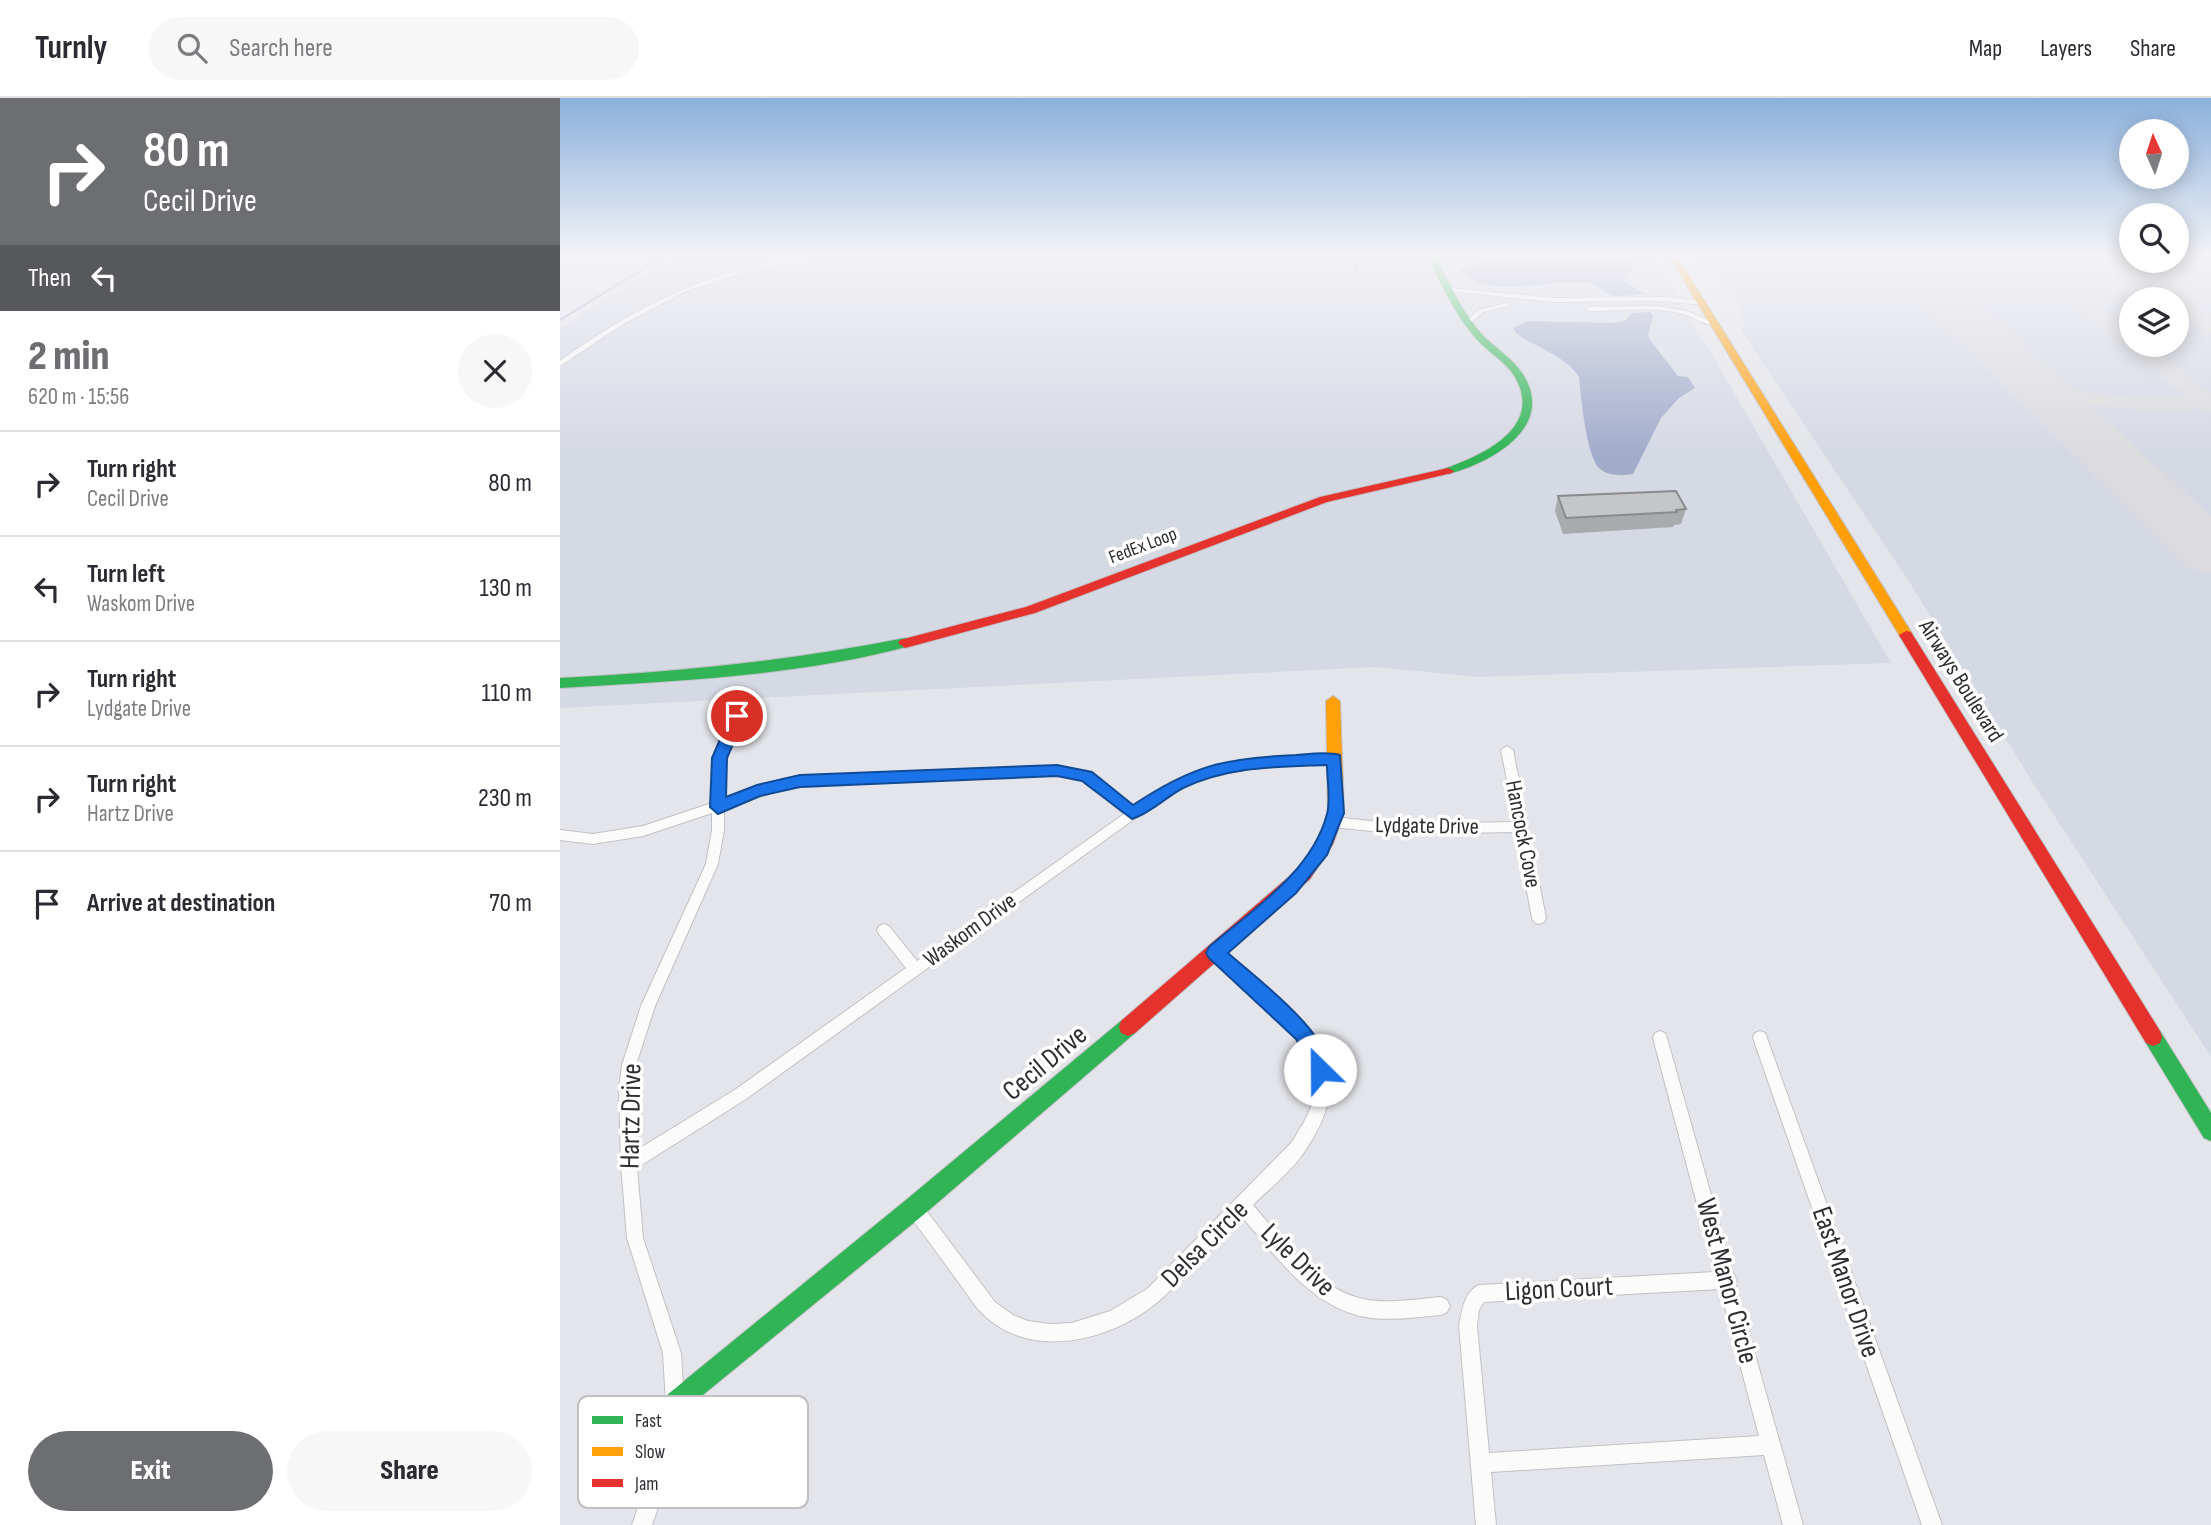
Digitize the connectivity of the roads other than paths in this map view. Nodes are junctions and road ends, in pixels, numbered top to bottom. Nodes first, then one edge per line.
1 (621, 322) edge
2 (1708, 322) edge
3 (1468, 323) edge
4 (1714, 324) joint
5 (560, 364) edge
6 (560, 683) edge
7 (1332, 701) dead end
8 (737, 716) dead end
9 (1507, 750) dead end
10 (1334, 759) junction
11 (718, 807) junction
12 (1132, 813) junction
13 (1333, 822) junction
14 (1521, 827) junction
15 (560, 835) edge
16 (1539, 918) dead end
17 (884, 930) dead end
18 (1215, 953) junction
19 (915, 969) junction
20 (1660, 1038) dead end
21 (1760, 1038) dead end
22 (2211, 1131) edge
23 (629, 1164) junction
24 (1243, 1206) junction
25 (914, 1208) junction
26 (1728, 1280) junction
27 (1441, 1306) dead end
28 (675, 1396) edge
29 (685, 1396) edge
30 (1771, 1445) junction
31 (1480, 1463) junction
32 (648, 1508) edge
33 (642, 1525) edge
34 (1486, 1525) edge
35 (1793, 1525) edge
36 (1932, 1525) edge

1 - 5 street
2 - 4 street
3 - 6 street, FedEx Loop
4 - 22 street, Airways Boulevard
7 - 10 street, Cecil Drive
8 - 11 street, Hartz Drive
9 - 14 street, Hancock Cove
10 - 12 street, Waskom Drive
10 - 13 street, Cecil Drive
11 - 12 street
11 - 15 street
11 - 23 street, Hartz Drive
12 - 19 street, Waskom Drive
13 - 14 street, Lydgate Drive
13 - 18 street, Cecil Drive
14 - 16 street, Hancock Cove
17 - 19 street
18 - 24 street, Delsa Circle
18 - 25 street, Cecil Drive
19 - 23 street, Waskom Drive
20 - 26 street, West Manor Circle
21 - 36 street, East Manor Drive
23 - 28 street, Hartz Drive
24 - 25 street, Delsa Circle
24 - 27 street, Lyle Drive
25 - 29 street, Cecil Drive
26 - 30 street, West Manor Circle
26 - 31 street, Ligon Court
30 - 31 street
30 - 35 street, West Manor Circle
31 - 34 street, Ligon Court
32 - 33 street, Hartz Drive

